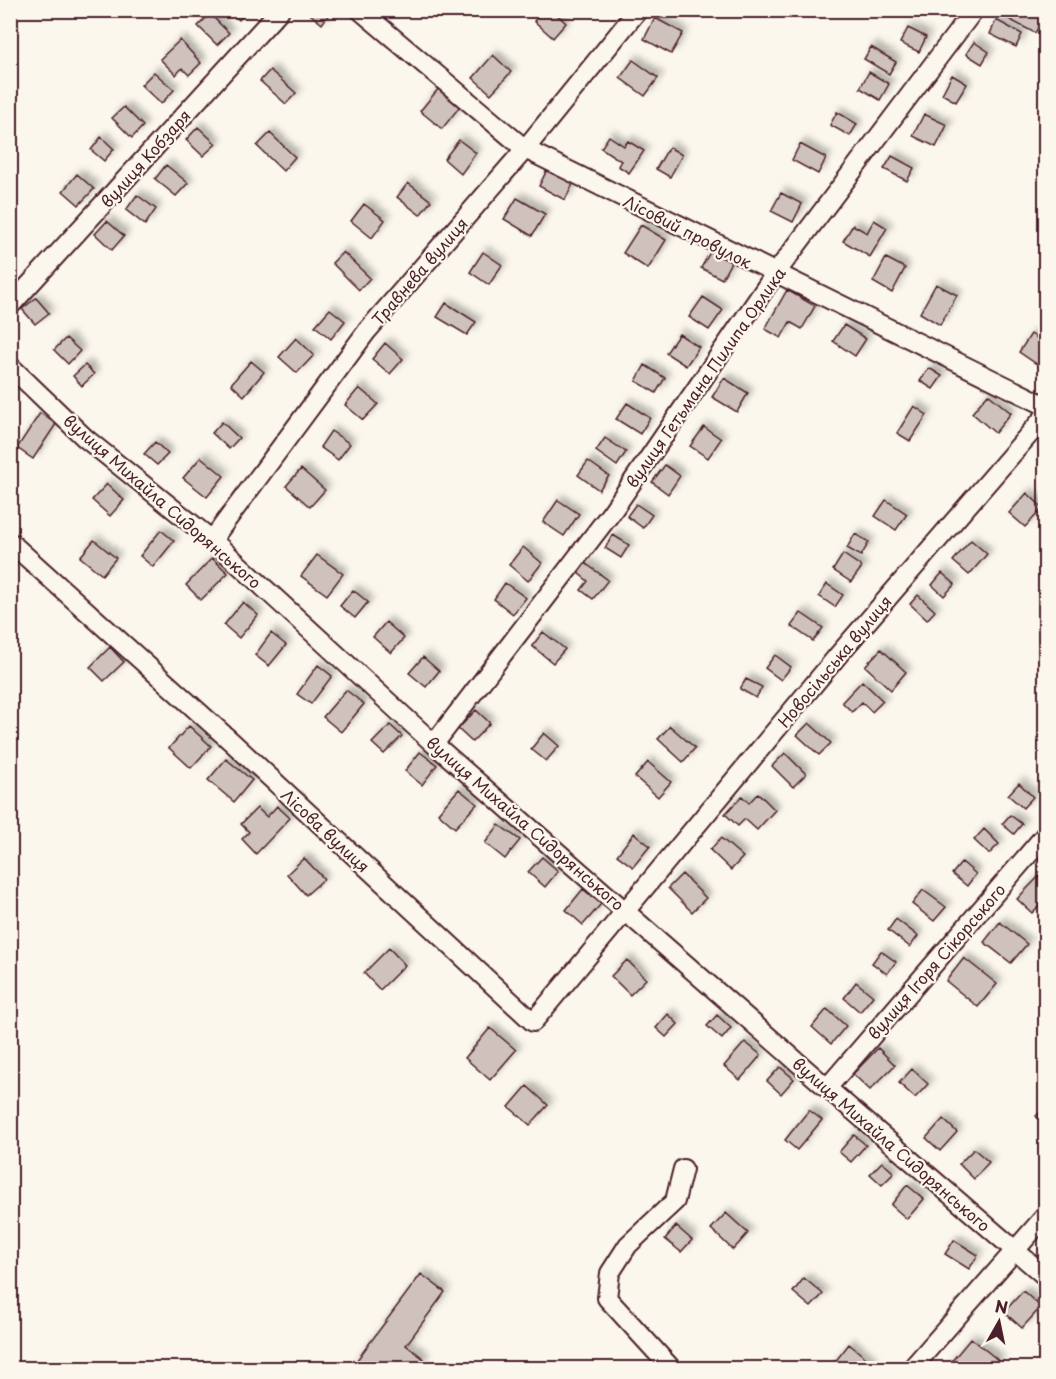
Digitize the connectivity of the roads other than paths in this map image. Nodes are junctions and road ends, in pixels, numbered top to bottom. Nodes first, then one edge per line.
1 (280, 10) edge
2 (360, 10) edge
3 (638, 10) edge
4 (974, 10) edge
5 (525, 149) junction
6 (775, 274) junction
7 (10, 306) edge
8 (10, 366) edge
9 (1046, 406) edge
10 (1046, 415) edge
11 (212, 540) junction
12 (10, 542) edge
13 (435, 744) junction
14 (1046, 834) edge
15 (626, 911) junction
16 (827, 1088) junction
17 (683, 1169) dead end
18 (1046, 1215) edge
19 (1015, 1250) junction
20 (1046, 1277) edge
21 (672, 1368) edge
22 (912, 1368) edge

1 - 7 street, вулиця Кобзаря
2 - 5 street, Лісовий провулок
3 - 5 street, Травнева вулиця
4 - 6 street, вулиця Гетьмана Пилипа Орлика
5 - 6 street, Лісовий провулок
5 - 11 street, Травнева вулиця
6 - 9 street, Лісовий провулок
6 - 13 street, вулиця Гетьмана Пилипа Орлика
8 - 11 street, вулиця Михайла Сидорянського
10 - 15 street, Новосільська вулиця
11 - 13 street, вулиця Михайла Сидорянського
12 - 15 street, Лісова вулиця
13 - 15 street, вулиця Михайла Сидорянського
14 - 16 street, вулиця Ігоря Сікорського
15 - 16 street, вулиця Михайла Сидорянського
16 - 19 street, вулиця Михайла Сидорянського
17 - 21 street
18 - 19 street
19 - 20 street, вулиця Михайла Сидорянського
19 - 22 street

